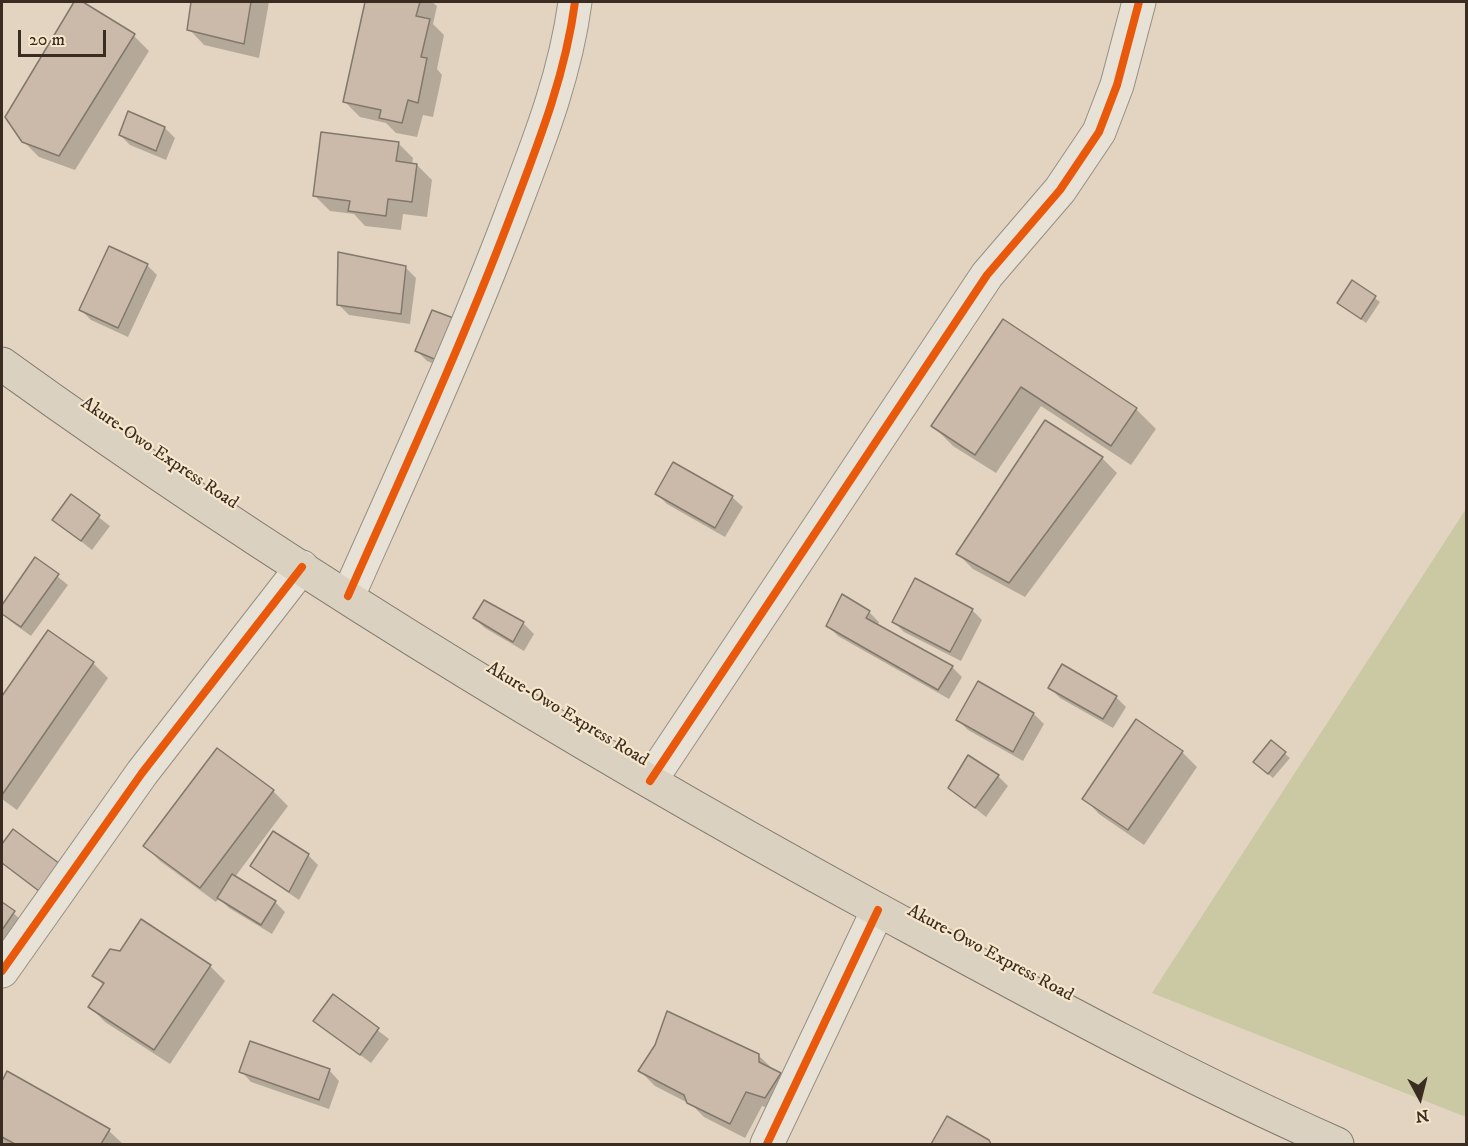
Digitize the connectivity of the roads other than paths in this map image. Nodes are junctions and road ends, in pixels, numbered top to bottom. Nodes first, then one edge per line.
1 (575, 2) edge
2 (1139, 2) edge
3 (2, 364) edge
4 (302, 567) junction
5 (348, 596) junction
6 (650, 781) junction
7 (878, 910) junction
8 (2, 971) edge
9 (767, 1144) edge
10 (1337, 1144) edge

1 - 5 street
2 - 6 street
3 - 4 highway, Akure-Owo Express Road
4 - 5 highway, Akure-Owo Express Road
4 - 8 street
5 - 6 highway, Akure-Owo Express Road
6 - 7 highway, Akure-Owo Express Road
7 - 9 street
7 - 10 highway, Akure-Owo Express Road

